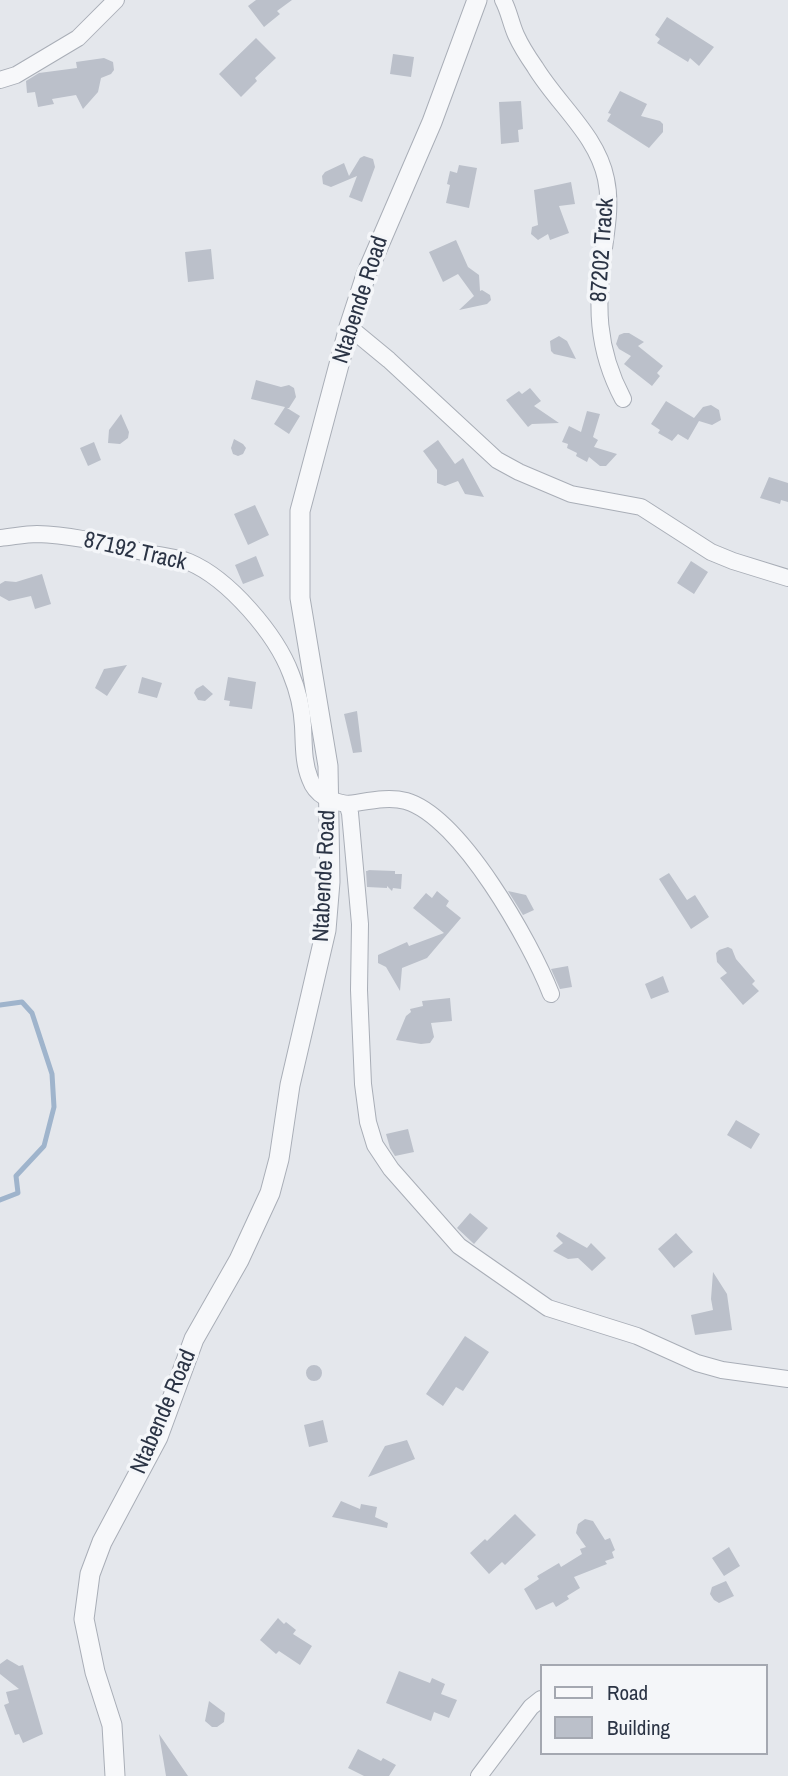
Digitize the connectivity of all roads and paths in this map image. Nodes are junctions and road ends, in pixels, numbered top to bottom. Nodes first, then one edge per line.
1 (116, 0) edge
2 (477, 0) edge
3 (503, 0) edge
4 (0, 80) edge
5 (349, 327) junction
6 (623, 399) dead end
7 (0, 538) edge
8 (788, 578) edge
9 (338, 802) junction
10 (551, 994) dead end
11 (788, 1379) edge
12 (540, 1700) edge
13 (115, 1776) edge
14 (480, 1776) edge

1 - 4 street
2 - 5 street, Ntabende Road
3 - 6 street, 87202 Track
5 - 8 street
5 - 9 street, Ntabende Road
7 - 9 street, 87192 Track
9 - 10 street
9 - 11 street
9 - 13 street, Ntabende Road
12 - 14 street

